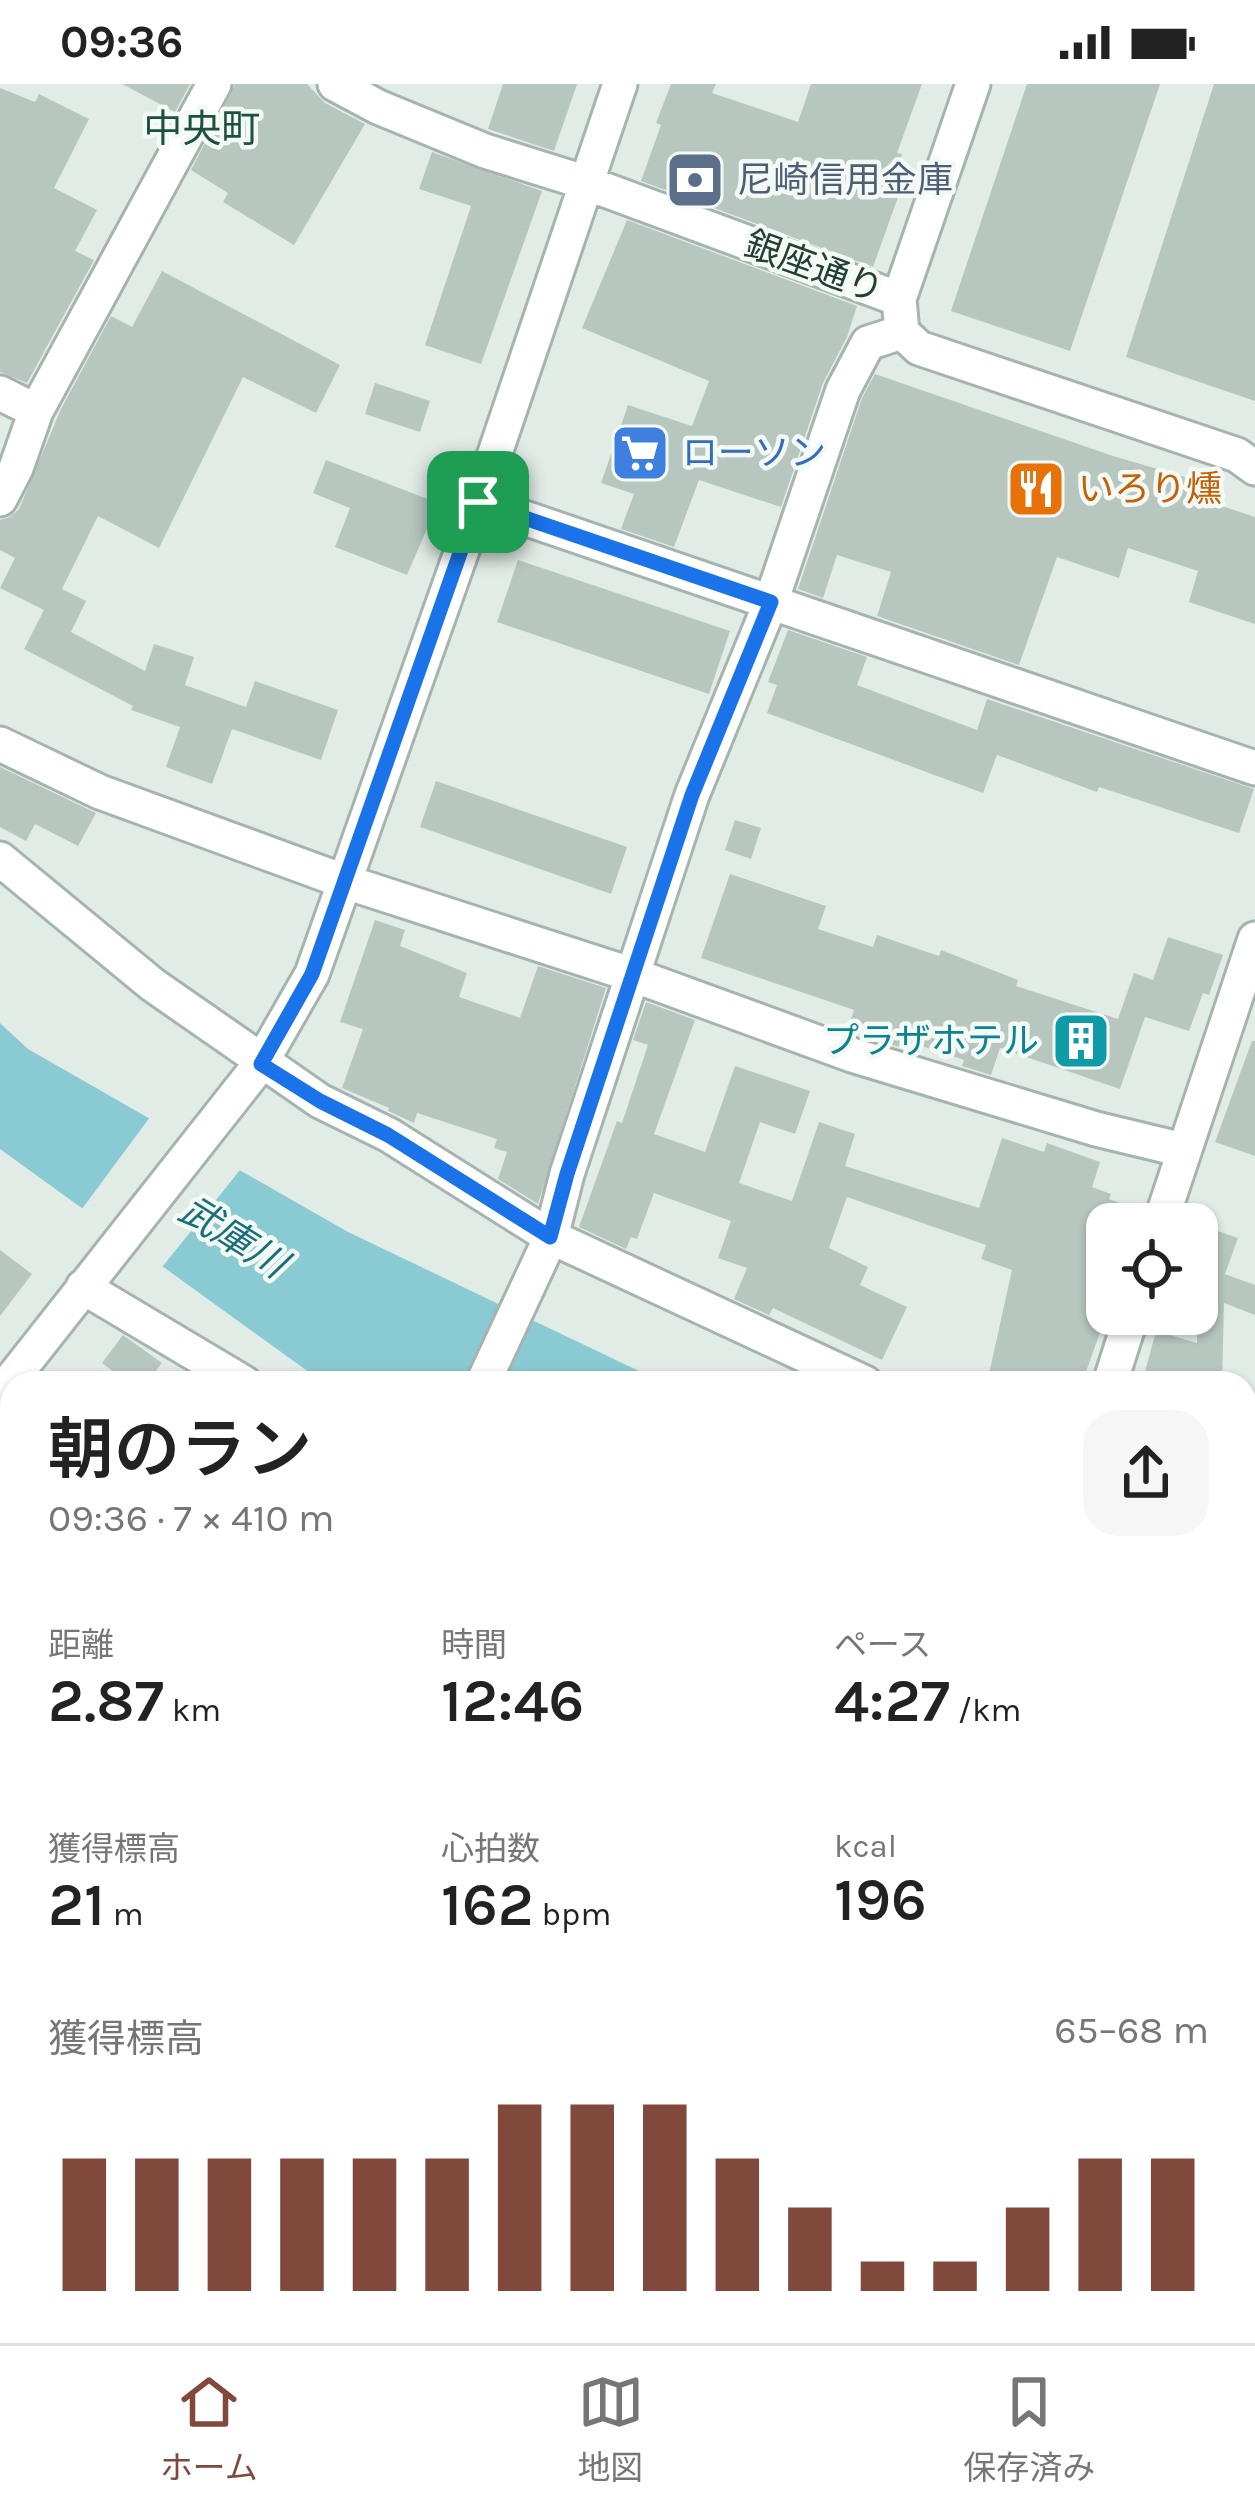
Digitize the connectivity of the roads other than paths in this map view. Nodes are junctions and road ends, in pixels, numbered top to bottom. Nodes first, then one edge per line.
1 (214, 84) edge
2 (335, 84) edge
3 (620, 84) edge
4 (974, 84) edge
5 (584, 182) junction
6 (901, 315) junction
7 (0, 393) edge
8 (36, 411) junction
9 (1255, 469) edge
10 (0, 499) edge
11 (478, 502) junction
12 (771, 602) junction
13 (0, 744) edge
14 (1255, 769) edge
15 (0, 859) edge
16 (346, 882) junction
17 (1255, 939) edge
18 (632, 975) junction
19 (257, 1068) junction
20 (1183, 1150) junction
21 (1167, 1203) edge
22 (547, 1244) junction
23 (88, 1280) junction
24 (1125, 1335) edge
25 (20, 1371) edge
26 (226, 1371) edge
27 (489, 1371) edge
28 (838, 1371) edge
29 (1114, 1371) edge

1 - 8 street
2 - 5 street, 銀座通り
3 - 5 street
4 - 6 street, 銀座通り
5 - 6 street, 銀座通り
5 - 11 street
6 - 9 street
6 - 12 street
7 - 8 street
8 - 10 street
11 - 12 street
11 - 16 street
12 - 14 street
12 - 18 street
13 - 16 street
15 - 19 street
16 - 18 street
16 - 19 street
17 - 20 street
18 - 20 street
18 - 22 street
19 - 22 street
19 - 23 street
20 - 21 street
22 - 27 street
22 - 28 street
23 - 25 street
23 - 26 street
24 - 29 street

